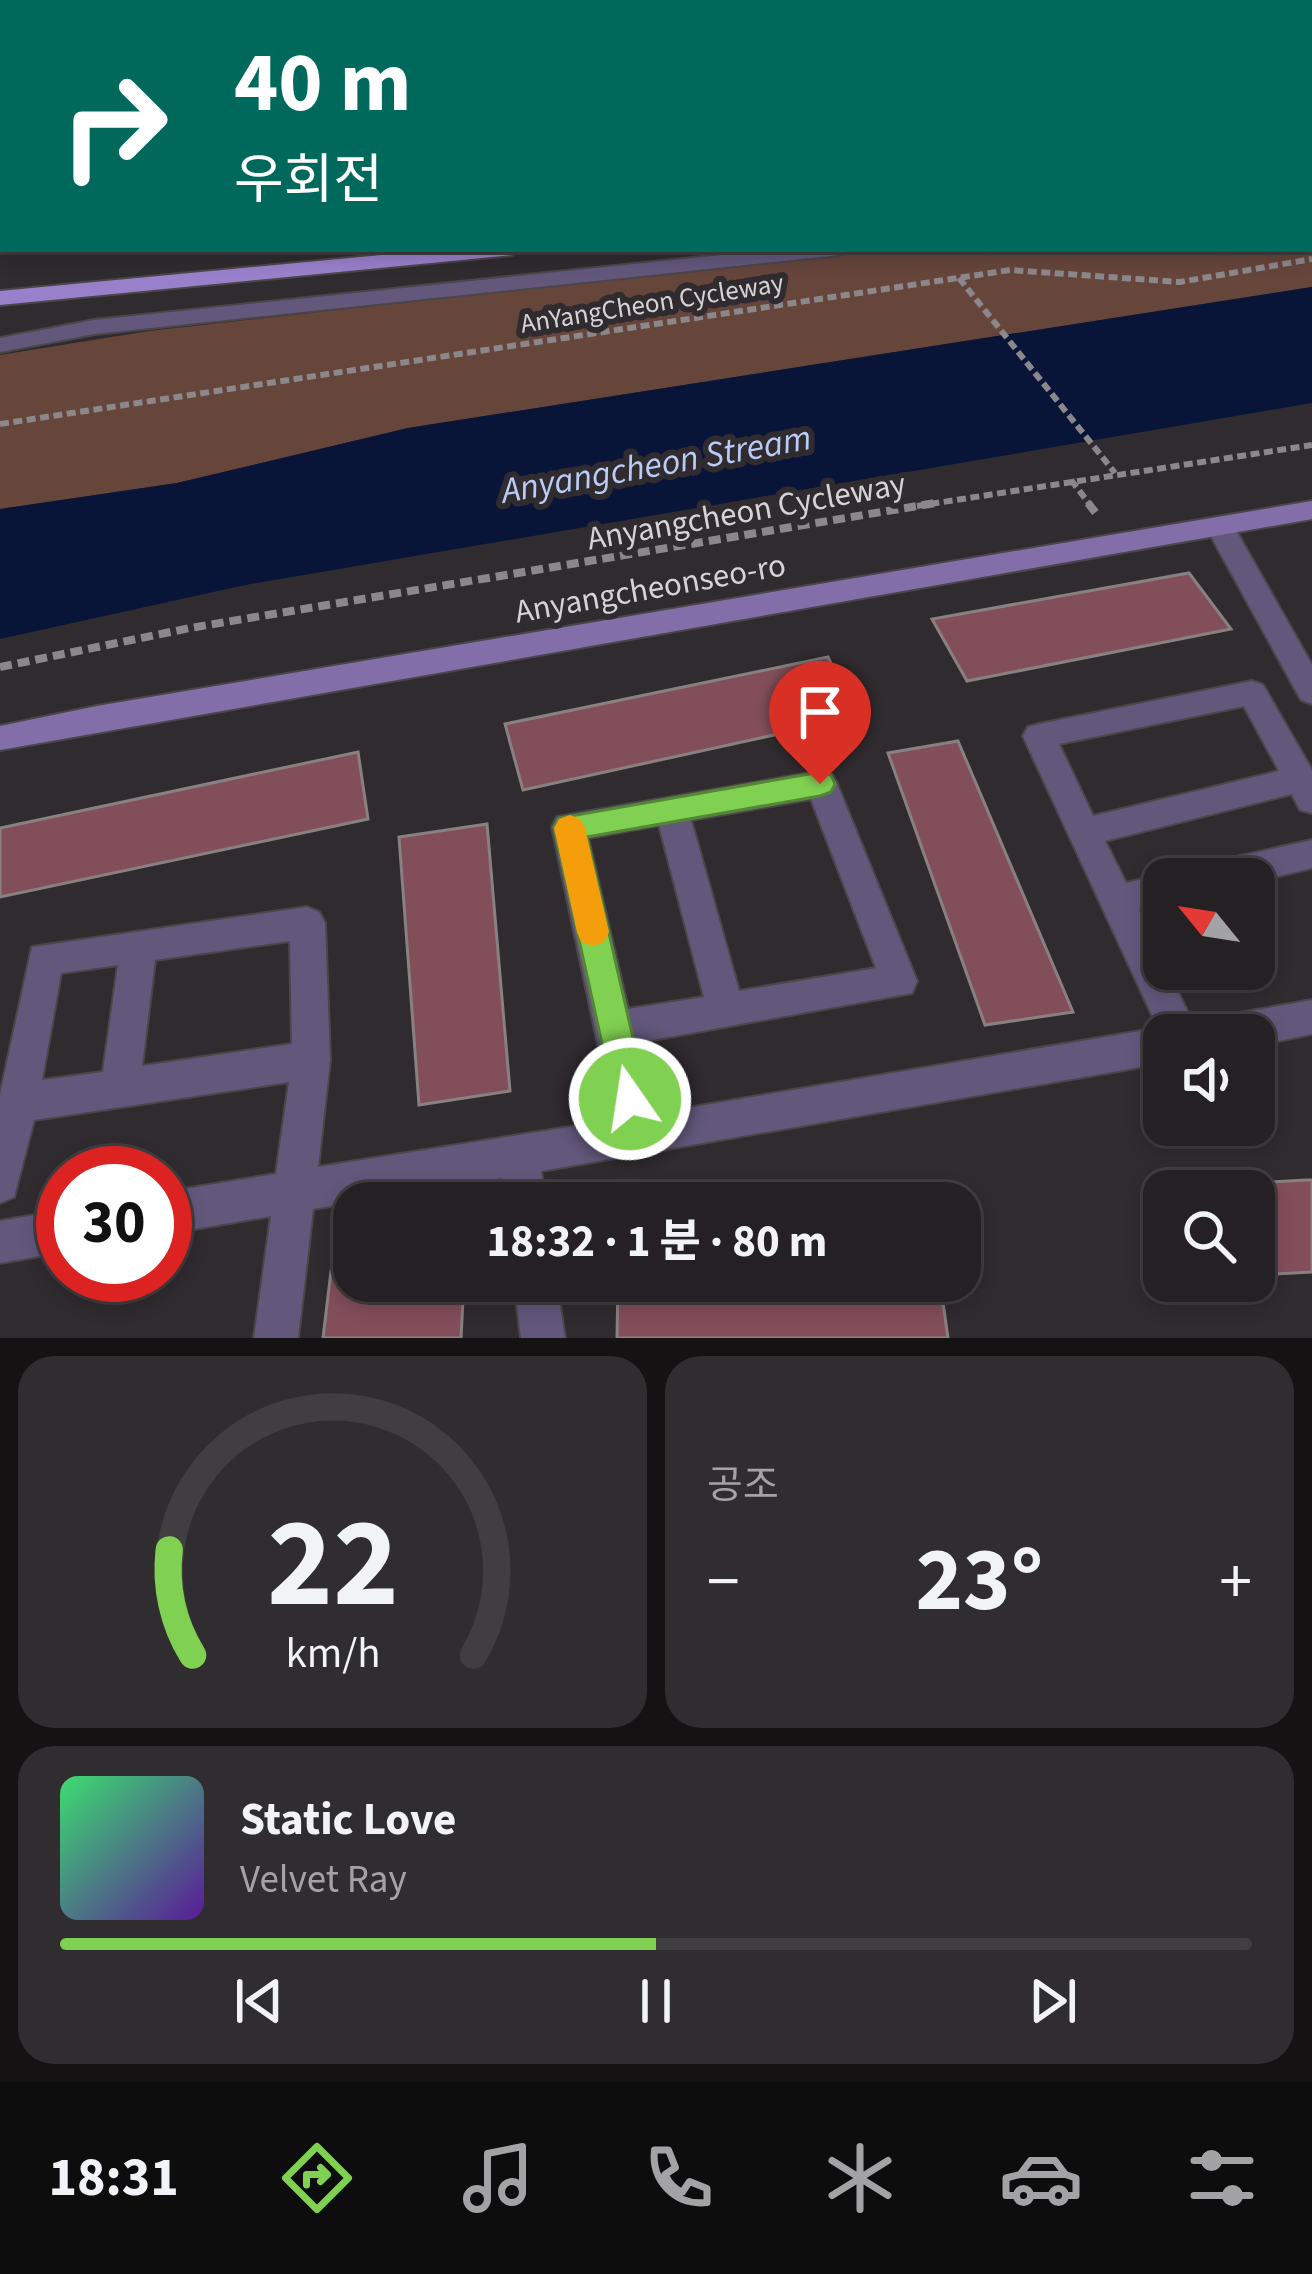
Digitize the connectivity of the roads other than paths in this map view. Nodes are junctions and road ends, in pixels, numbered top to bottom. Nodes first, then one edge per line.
1 (481, 252) edge
2 (810, 252) edge
3 (0, 298) edge
4 (0, 345) edge
5 (1312, 510) edge
6 (1220, 527) junction
7 (1312, 692) edge
8 (0, 738) edge
9 (1306, 789) edge
10 (672, 809) junction
11 (1084, 832) junction
12 (1312, 854) edge
13 (1275, 863) edge
14 (1143, 894) edge
15 (1116, 900) junction
16 (140, 945) junction
17 (726, 1011) junction
18 (1170, 1014) edge
19 (1312, 1017) edge
20 (1275, 1024) edge
21 (614, 1029) junction
22 (1143, 1049) edge
23 (311, 1060) junction
24 (120, 1088) junction
25 (18, 1103) junction
26 (637, 1134) junction
27 (518, 1152) junction
28 (522, 1182) edge
29 (0, 1183) edge
30 (298, 1191) junction
31 (192, 1209) edge
32 (36, 1236) edge
33 (0, 1242) edge
34 (538, 1302) edge
35 (276, 1338) edge
36 (543, 1338) edge

1 - 3 main road
2 - 4 street
5 - 6 street, Anyangcheonseo-ro
6 - 7 street
6 - 8 street, Anyangcheonseo-ro
9 - 11 street
9 - 11 street
10 - 17 street
10 - 17 street
10 - 21 street
11 - 15 street
12 - 13 street
14 - 15 street
15 - 18 street
16 - 23 street
16 - 24 street
16 - 25 street
17 - 21 street
19 - 20 street
21 - 26 street
22 - 26 street
23 - 24 street
23 - 30 street
24 - 25 street
25 - 29 street
26 - 27 street
27 - 28 street
27 - 30 street
30 - 31 street
30 - 35 street
32 - 33 street
34 - 36 street

